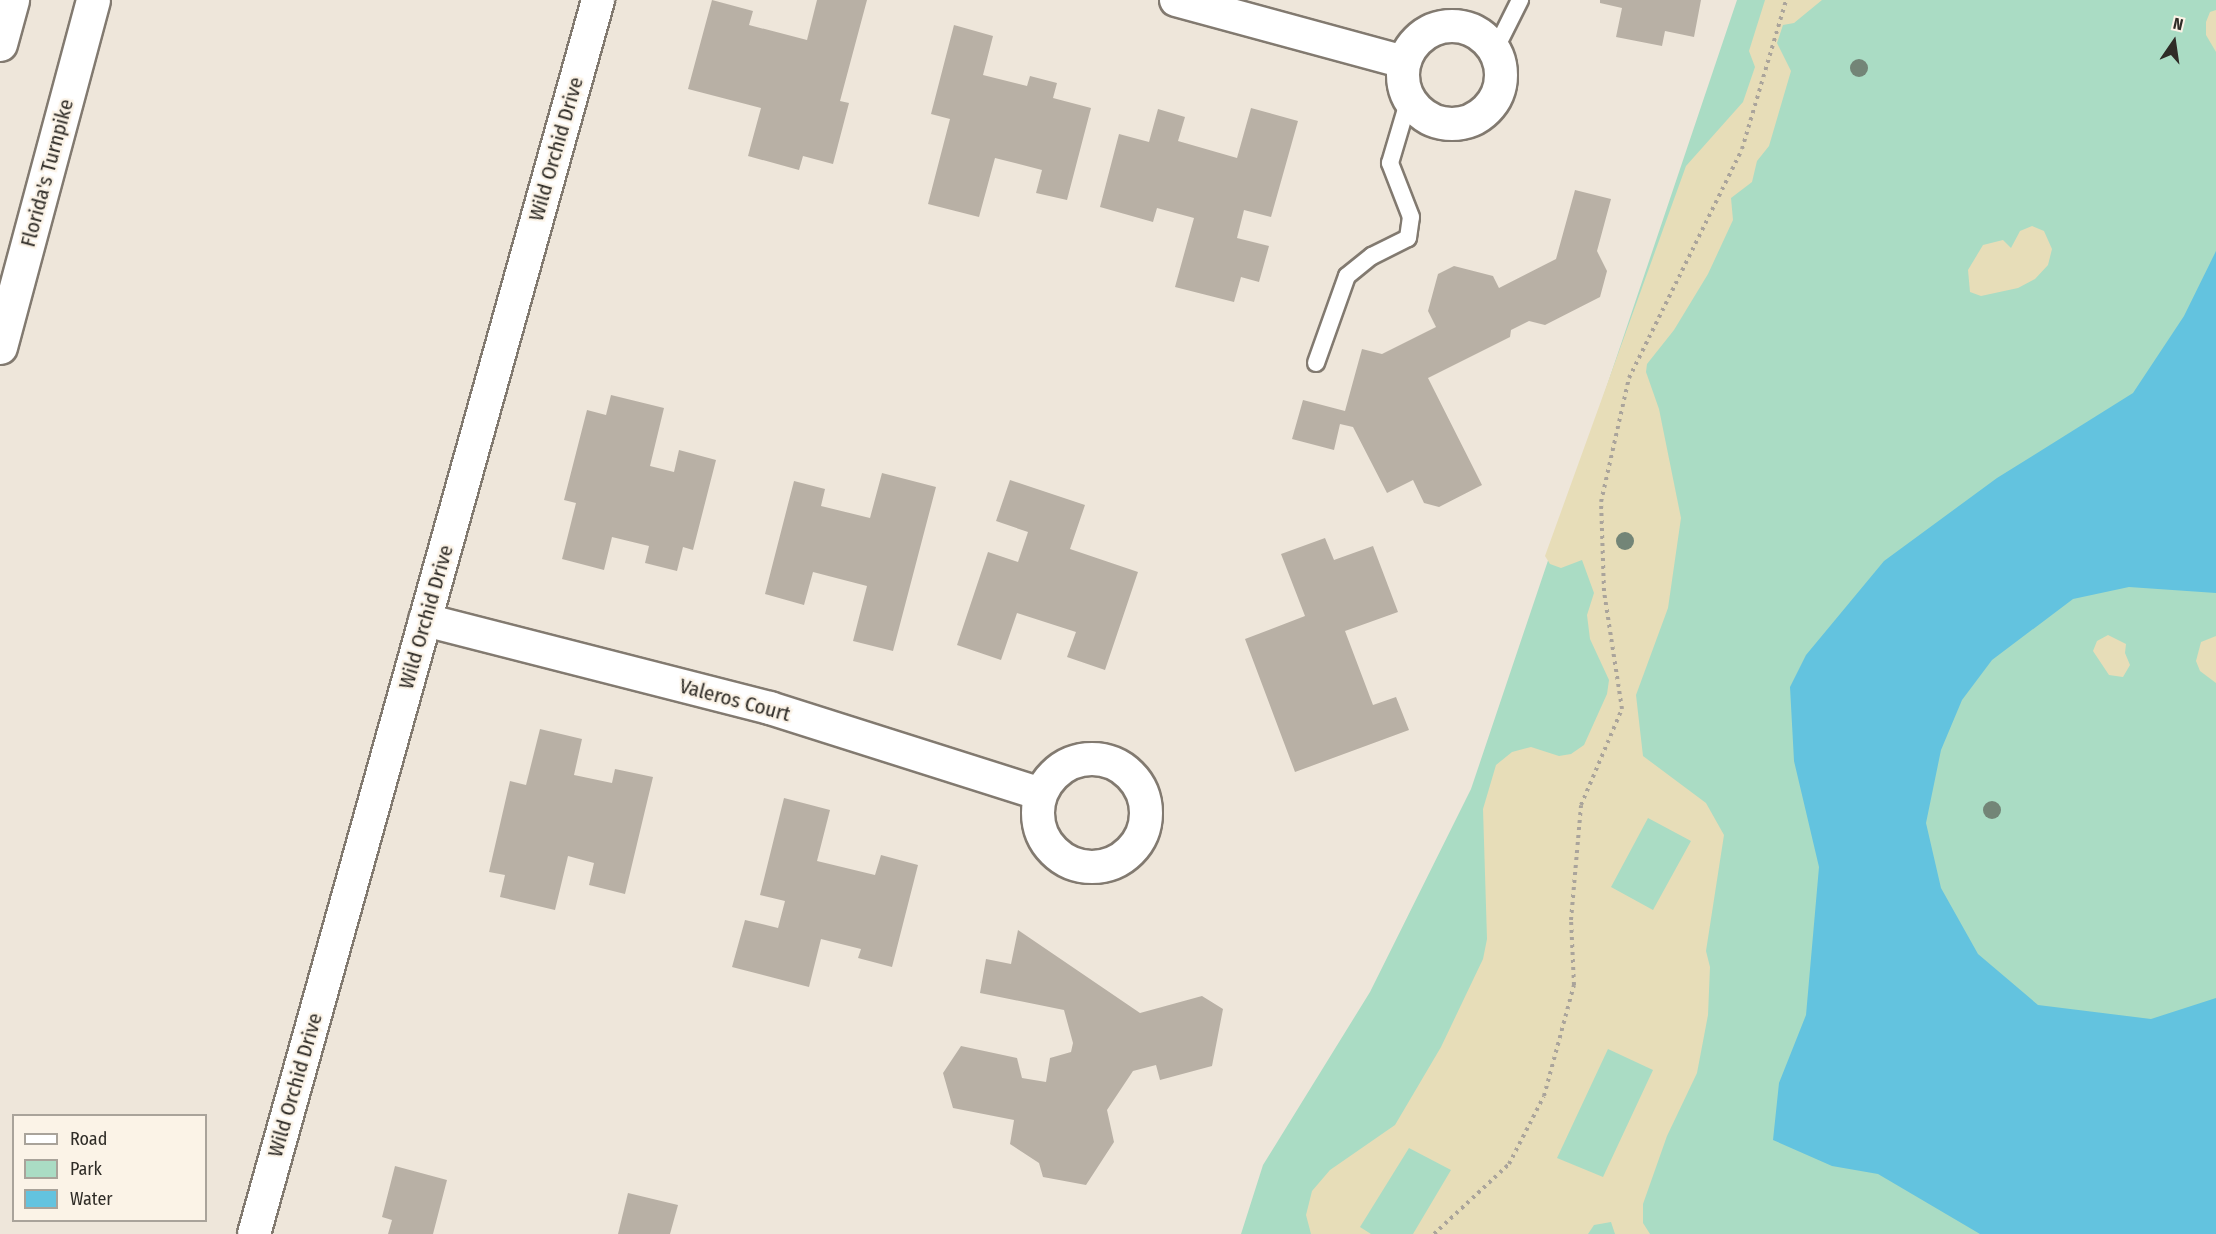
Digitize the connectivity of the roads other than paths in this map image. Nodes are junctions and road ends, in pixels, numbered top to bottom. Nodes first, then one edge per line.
1 (12, 0) edge
2 (93, 0) edge
3 (598, 0) edge
4 (1176, 0) edge
5 (1520, 0) edge
6 (0, 44) edge
7 (1495, 50) junction
8 (1404, 62) junction
9 (1409, 99) junction
10 (0, 347) edge
11 (1316, 363) dead end
12 (425, 620) junction
13 (1041, 794) dead end
14 (254, 1234) edge

1 - 6 highway
2 - 10 highway, Florida's Turnpike
3 - 12 street, Wild Orchid Drive
4 - 8 street
5 - 7 lane
7 - 8 street
7 - 9 street
8 - 9 street
9 - 11 lane
12 - 13 street, Valeros Court
12 - 14 street, Wild Orchid Drive

